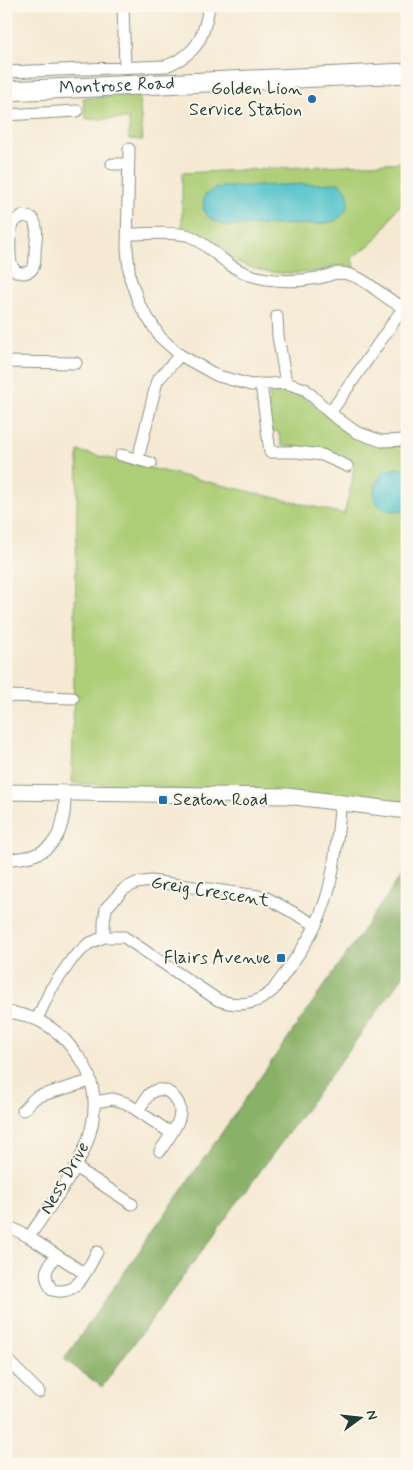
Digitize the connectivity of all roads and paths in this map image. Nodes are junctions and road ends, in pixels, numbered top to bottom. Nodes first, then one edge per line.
1 (123, 6) edge
2 (209, 6) edge
3 (125, 67) junction
4 (6, 72) edge
5 (407, 73) edge
6 (6, 91) edge
7 (77, 111) dead end
8 (6, 116) edge
9 (128, 149) dead end
10 (112, 164) dead end
11 (128, 164) junction
12 (128, 234) junction
13 (8, 243) edge
14 (405, 308) edge
15 (277, 316) dead end
16 (180, 355) junction
17 (6, 362) edge
18 (76, 363) dead end
19 (286, 383) junction
20 (261, 384) junction
21 (330, 413) junction
22 (407, 440) edge
23 (120, 455) dead end
24 (138, 460) junction
25 (151, 462) dead end
26 (347, 466) dead end
27 (6, 696) edge
28 (74, 698) dead end
29 (6, 792) edge
30 (65, 792) junction
31 (340, 802) junction
32 (407, 811) edge
33 (6, 859) edge
34 (316, 925) junction
35 (104, 937) junction
36 (6, 1012) edge
37 (37, 1019) junction
38 (90, 1081) junction
39 (94, 1102) junction
40 (23, 1110) dead end
41 (138, 1112) junction
42 (171, 1133) junction
43 (160, 1151) dead end
44 (75, 1167) junction
45 (132, 1204) dead end
46 (6, 1225) edge
47 (30, 1237) junction
48 (98, 1252) dead end
49 (56, 1255) junction
50 (84, 1273) junction
51 (6, 1364) edge
52 (39, 1392) dead end

1 - 3 street
2 - 3 street
3 - 4 street
5 - 6 main road, Montrose Road
7 - 8 street, Montrose Road
9 - 11 street
10 - 11 street
11 - 12 street
12 - 14 street
12 - 16 street
13 - 13 street
14 - 21 street
15 - 19 street
16 - 20 street
16 - 24 street
17 - 18 street
19 - 20 street
19 - 21 street
20 - 26 street
21 - 22 street
23 - 24 street
24 - 25 street
27 - 28 street
29 - 30 street
30 - 31 street
30 - 33 street
31 - 32 street
31 - 34 street
34 - 35 street, Greig Crescent
34 - 35 street
35 - 37 street
36 - 37 street, Ness Drive
37 - 38 street, Ness Drive
38 - 39 street, Ness Drive
38 - 40 street
39 - 41 street
39 - 44 street, Ness Drive
41 - 42 street
41 - 42 street
42 - 43 street
44 - 45 street
44 - 47 street, Ness Drive
46 - 47 street
47 - 49 street
48 - 50 street
49 - 50 street
49 - 50 street
51 - 52 street

